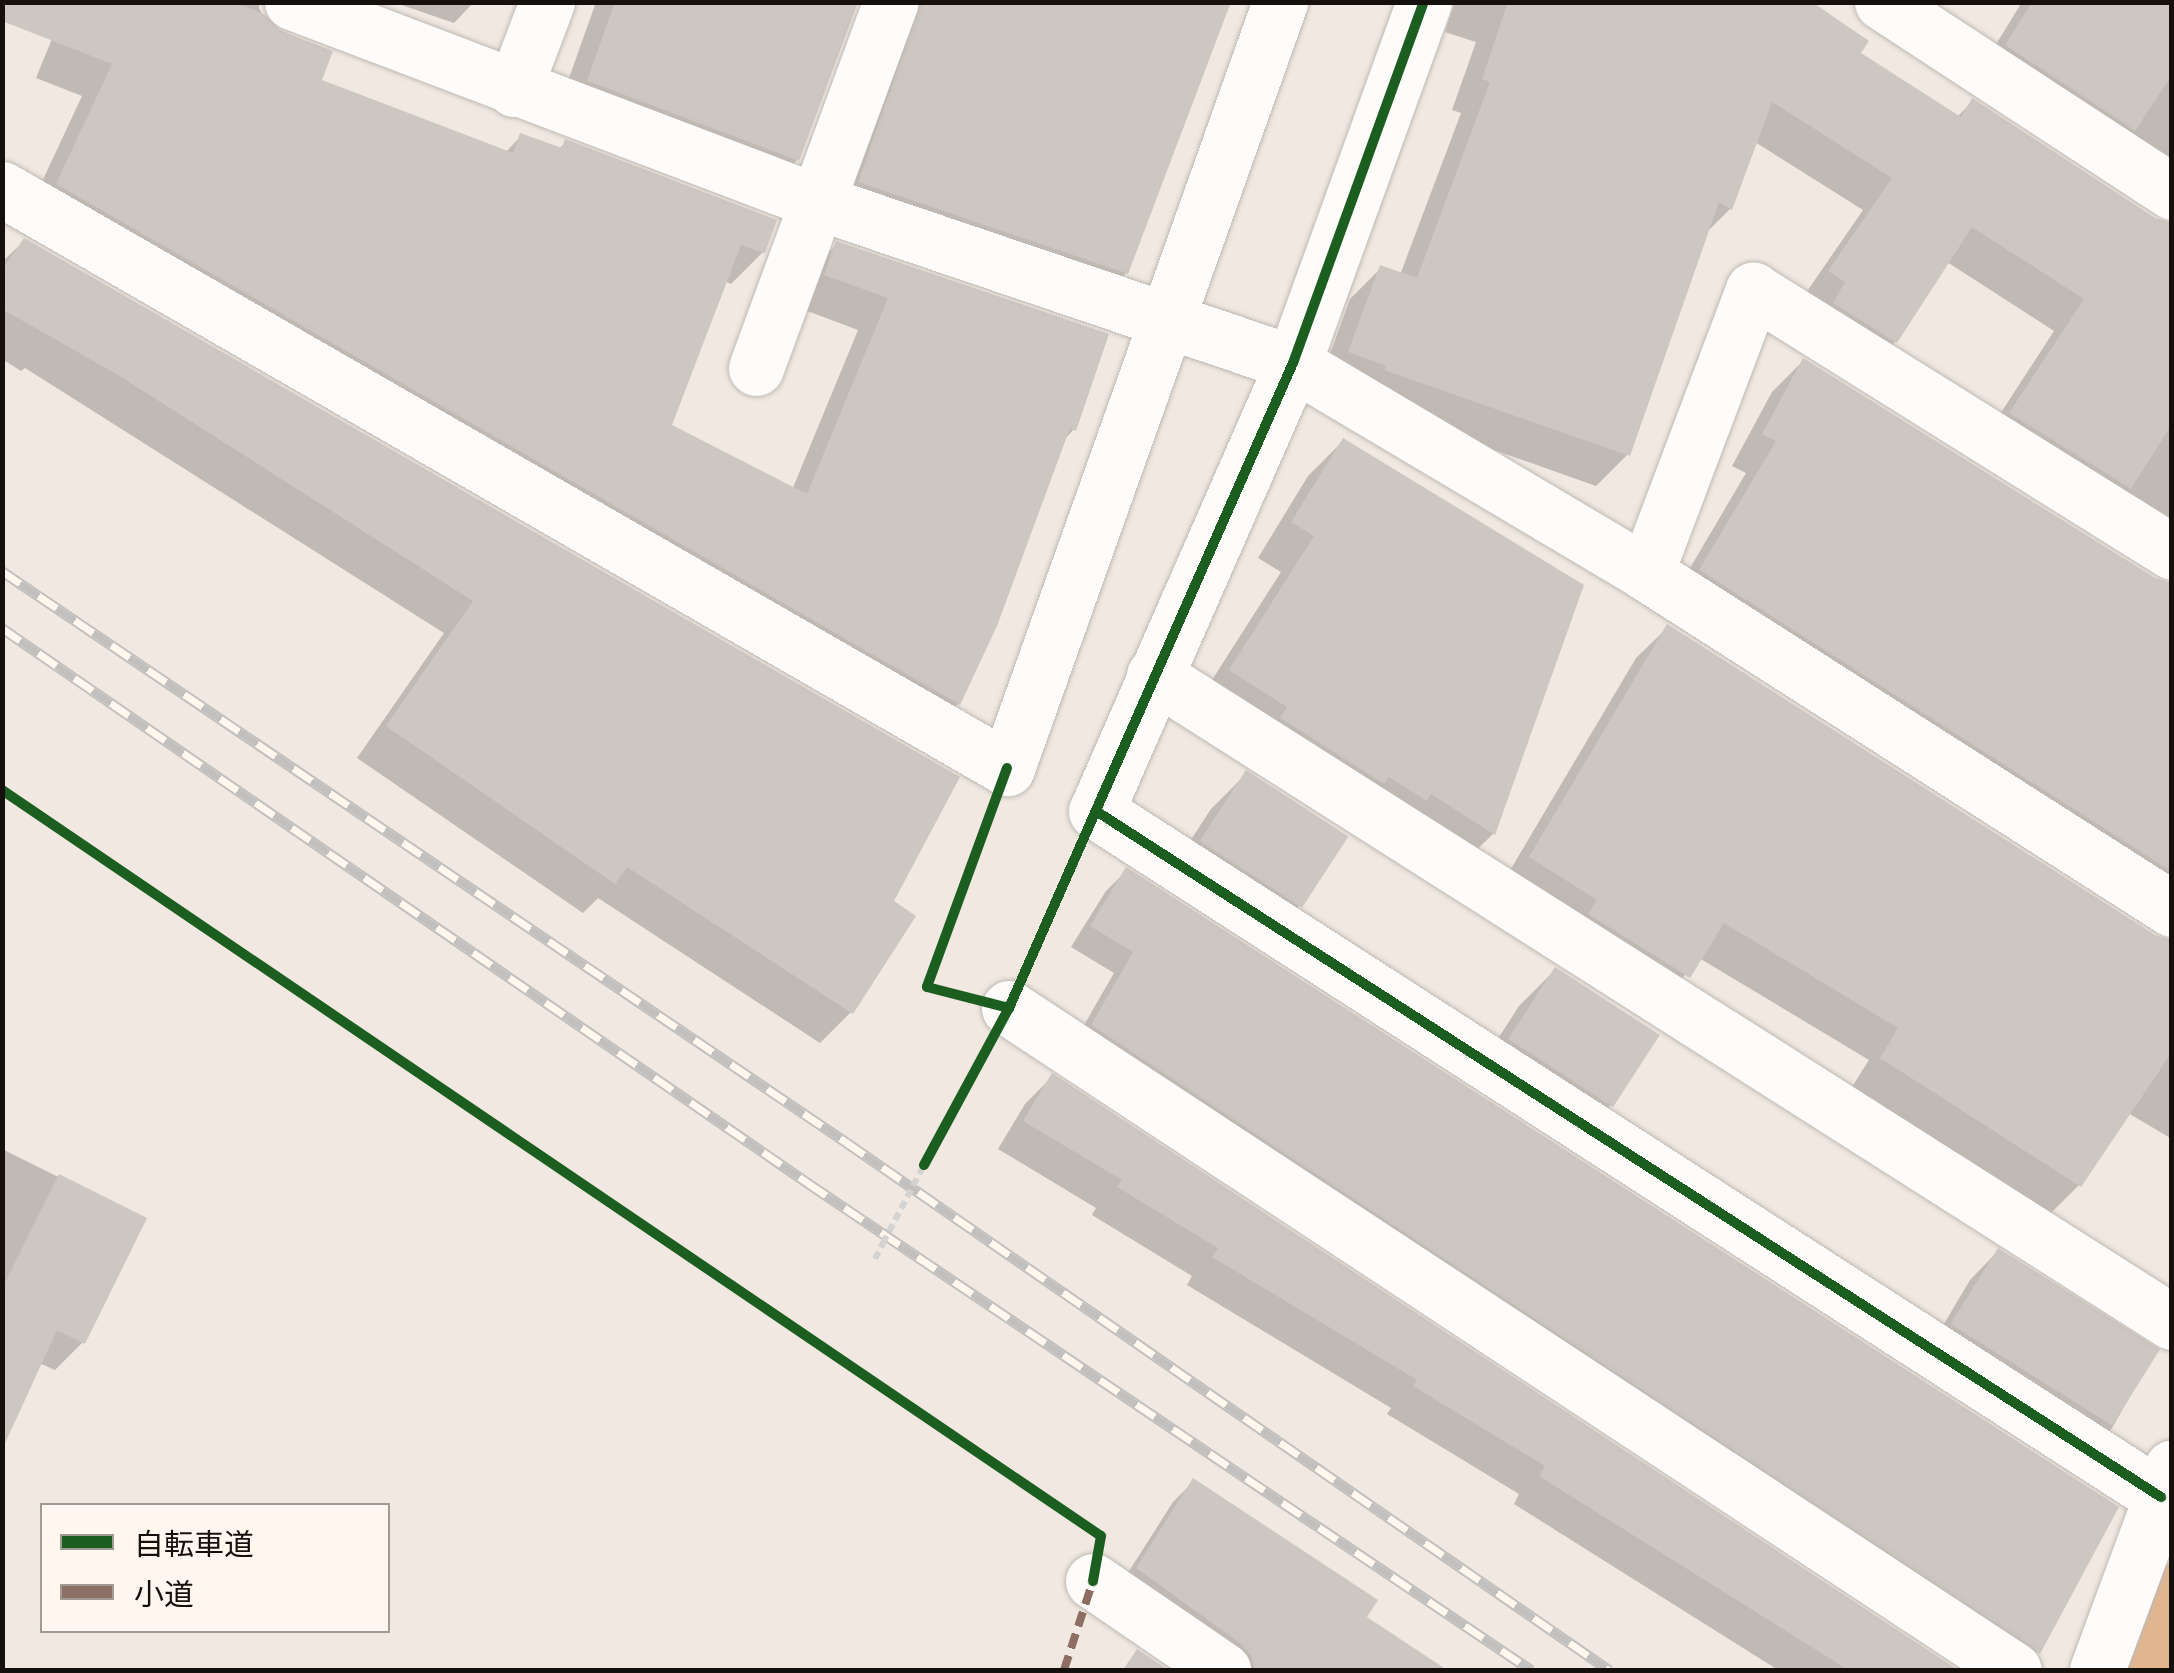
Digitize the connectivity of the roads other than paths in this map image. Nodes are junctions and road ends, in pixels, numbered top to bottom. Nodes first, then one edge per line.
1 (292, 2) edge
2 (547, 2) edge
3 (892, 2) edge
4 (1280, 2) edge
5 (1424, 2) edge
6 (1882, 2) edge
7 (514, 89) junction
8 (2, 189) edge
9 (2172, 192) edge
10 (818, 202) junction
11 (1167, 317) junction
12 (1293, 363) junction
13 (756, 368) dead end
14 (2172, 552) edge
15 (1646, 574) junction
16 (1154, 675) junction
17 (2172, 908) edge
18 (1009, 1008) dead end
19 (2172, 1322) edge
20 (2166, 1482) edge
21 (1094, 1581) dead end
22 (1223, 1670) edge
23 (2014, 1670) edge
24 (2097, 1670) edge

1 - 7 street
2 - 7 street
3 - 10 street
4 - 11 street
5 - 12 street
6 - 9 street
7 - 10 street
8 - 11 street
10 - 11 street
10 - 13 street
11 - 12 street
12 - 15 street
12 - 16 street
14 - 15 street
15 - 17 street
16 - 19 street
16 - 20 street
18 - 23 street
20 - 24 street
21 - 22 street

